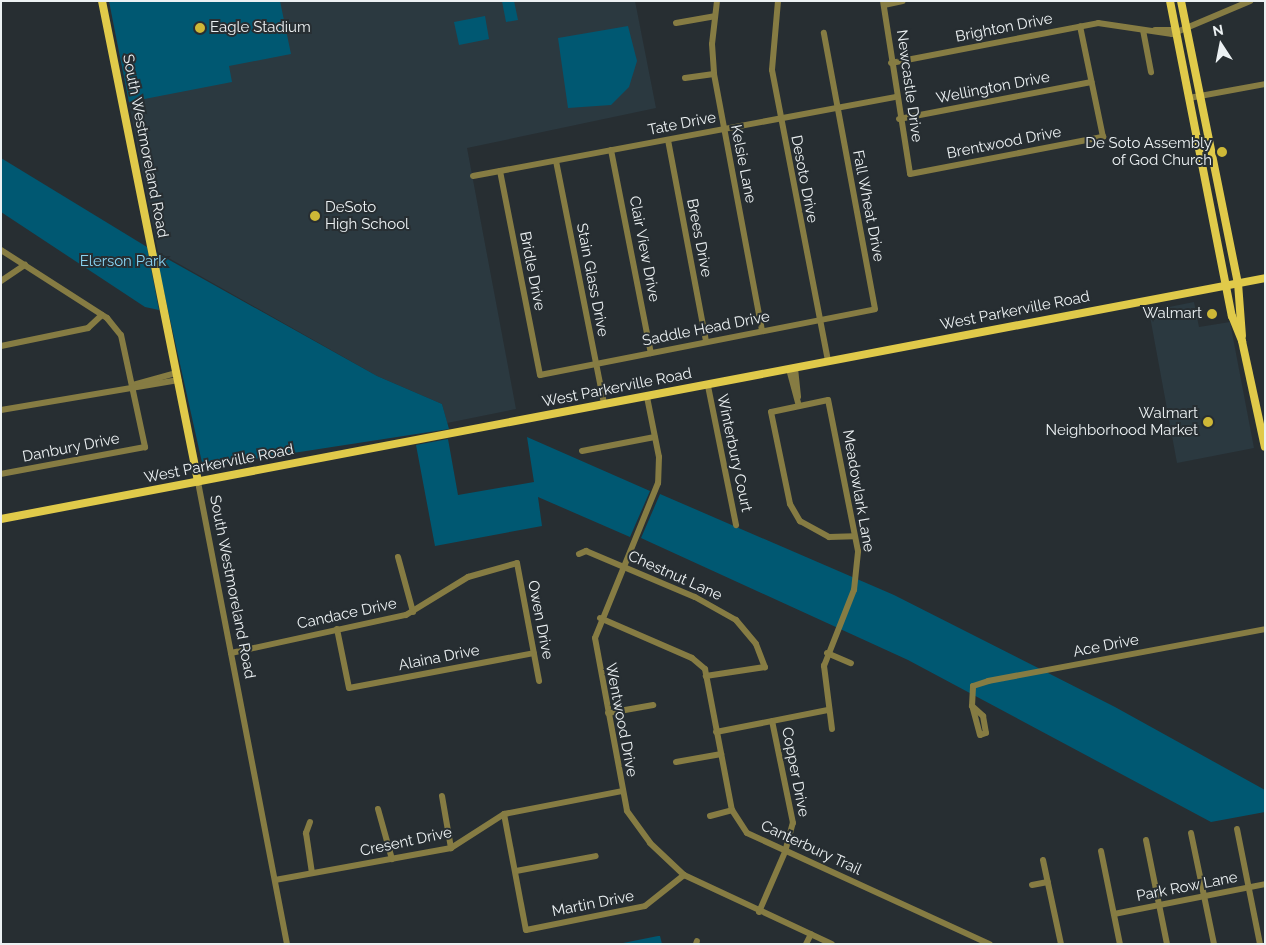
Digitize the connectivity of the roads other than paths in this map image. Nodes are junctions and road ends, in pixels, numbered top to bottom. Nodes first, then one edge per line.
1 (102, 1) edge
2 (717, 1) edge
3 (778, 1) edge
4 (903, 1) edge
5 (1170, 1) edge
6 (1181, 1) edge
7 (1250, 1) edge
8 (884, 3) edge
9 (714, 16) junction
10 (676, 23) dead end
11 (1080, 26) junction
12 (1186, 28) junction
13 (1143, 30) junction
14 (1175, 30) junction
15 (824, 33) dead end
16 (891, 63) junction
17 (1151, 72) dead end
18 (714, 74) junction
19 (686, 78) dead end
20 (1091, 82) junction
21 (1265, 84) edge
22 (1200, 96) junction
23 (895, 97) junction
24 (1189, 98) junction
25 (837, 108) junction
26 (780, 118) junction
27 (899, 118) junction
28 (724, 129) junction
29 (668, 140) junction
30 (611, 150) junction
31 (556, 161) junction
32 (500, 171) junction
33 (910, 174) joint
34 (473, 176) dead end
35 (1, 250) edge
36 (25, 265) junction
37 (1265, 278) edge
38 (1, 281) edge
39 (1238, 282) junction
40 (1226, 285) junction
41 (875, 309) joint
42 (102, 315) junction
43 (819, 321) junction
44 (762, 331) junction
45 (1242, 341) junction
46 (706, 342) junction
47 (1, 346) edge
48 (651, 353) junction
49 (828, 361) junction
50 (595, 364) junction
51 (792, 368) junction
52 (540, 375) joint
53 (177, 376) junction
54 (133, 385) junction
55 (708, 386) junction
56 (648, 397) junction
57 (604, 404) junction
58 (799, 406) junction
59 (1, 410) edge
60 (655, 437) junction
61 (1265, 447) edge
62 (582, 451) dead end
63 (1, 474) edge
64 (198, 482) junction
65 (1, 519) edge
66 (736, 524) dead end
67 (854, 536) junction
68 (579, 554) dead end
69 (398, 556) dead end
70 (517, 563) joint
71 (622, 566) junction
72 (413, 612) junction
73 (600, 618) junction
74 (337, 629) junction
75 (1265, 629) edge
76 (231, 653) junction
77 (534, 653) junction
78 (827, 653) junction
79 (852, 664) dead end
80 (706, 676) junction
81 (540, 681) dead end
82 (653, 705) dead end
83 (972, 706) dead end
84 (828, 710) junction
85 (608, 713) junction
86 (772, 721) junction
87 (832, 729) dead end
88 (716, 732) junction
89 (721, 754) junction
90 (676, 762) dead end
91 (622, 791) junction
92 (442, 796) dead end
93 (378, 809) dead end
94 (732, 810) junction
95 (504, 814) junction
96 (710, 816) dead end
97 (310, 822) dead end
98 (1237, 829) dead end
99 (1191, 833) dead end
100 (1146, 840) dead end
101 (451, 848) junction
102 (1101, 851) dead end
103 (785, 852) junction
104 (596, 856) dead end
105 (392, 859) junction
106 (1043, 860) dead end
107 (516, 871) junction
108 (312, 873) junction
109 (684, 875) junction
110 (275, 880) junction
111 (1048, 882) junction
112 (1265, 884) edge
113 (1032, 885) dead end
114 (1249, 887) junction
115 (1204, 896) junction
116 (1160, 905) junction
117 (759, 912) junction
118 (1114, 914) junction
119 (811, 934) junction
120 (287, 944) edge
121 (806, 944) edge
122 (832, 944) edge
123 (990, 944) edge
124 (1061, 944) edge
125 (1120, 944) edge
126 (1166, 944) edge
127 (1214, 944) edge
128 (1260, 944) edge

1 - 53 main road, South Westmoreland Road
2 - 9 street, Kelsie Lane
3 - 26 street, Desoto Drive
4 - 8 street
5 - 14 main road
6 - 12 main road
7 - 12 street
8 - 16 street, Newcastle Drive
9 - 10 street
9 - 18 street, Kelsie Lane
11 - 13 street, Brighton Drive
11 - 16 street, Brighton Drive
11 - 20 street
12 - 14 street
12 - 22 main road
13 - 14 street, Brighton Drive
13 - 17 street
14 - 24 main road
15 - 25 street, Fall Wheat Drive
16 - 23 street, Newcastle Drive
18 - 19 street
18 - 28 street, Kelsie Lane
20 - 27 street, Wellington Drive
20 - 33 street, Brentwood Drive
21 - 22 street
22 - 24 street
22 - 39 main road
23 - 25 street, Tate Drive
23 - 27 street, Newcastle Drive
24 - 40 main road
25 - 26 street, Tate Drive
25 - 41 street, Fall Wheat Drive
26 - 28 street, Tate Drive
26 - 43 street, Desoto Drive
27 - 33 street, Newcastle Drive
28 - 29 street, Tate Drive
28 - 44 street, Kelsie Lane
29 - 30 street, Tate Drive
29 - 46 street, Brees Drive
30 - 31 street, Tate Drive
30 - 48 street, Clair View Drive
31 - 32 street, Tate Drive
31 - 50 street, Stain Glass Drive
32 - 34 street, Tate Drive
32 - 52 street, Bridle Drive
35 - 36 street
36 - 38 street
36 - 42 street
37 - 39 main road, West Parkerville Road
39 - 40 main road, West Parkerville Road
39 - 45 main road
40 - 45 main road
40 - 49 main road, West Parkerville Road
41 - 43 street, Saddle Head Drive
42 - 47 street
42 - 54 street
43 - 44 street, Saddle Head Drive
43 - 49 street, Desoto Drive
44 - 46 street, Saddle Head Drive
45 - 61 main road
46 - 48 street, Saddle Head Drive
48 - 50 street, Saddle Head Drive
49 - 51 main road, West Parkerville Road
50 - 52 street, Saddle Head Drive
50 - 57 street, Stain Glass Drive
51 - 55 main road, West Parkerville Road
51 - 58 street
53 - 54 street
53 - 64 main road, South Westmoreland Road
54 - 59 street
54 - 63 street, Danbury Drive
55 - 56 main road, West Parkerville Road
55 - 66 street, Winterbury Court
56 - 57 main road, West Parkerville Road
56 - 60 street, Wentwood Drive
57 - 64 main road, West Parkerville Road
58 - 67 street, Meadowlark Lane
58 - 67 street
60 - 62 street
60 - 71 street, Wentwood Drive
64 - 65 main road, West Parkerville Road
64 - 76 street, South Westmoreland Road
67 - 78 street, Meadowlark Lane
68 - 71 street, Chestnut Lane
69 - 72 street
70 - 72 street, Candace Drive
70 - 77 street, Owen Drive
71 - 73 street, Wentwood Drive
71 - 80 street, Chestnut Lane
72 - 74 street, Candace Drive
73 - 80 street
73 - 85 street, Wentwood Drive
74 - 76 street, Candace Drive
74 - 77 street, Alaina Drive
75 - 83 street, Ace Drive
76 - 110 street, South Westmoreland Road
77 - 81 street, Owen Drive
78 - 79 street
78 - 84 street, Meadowlark Lane
80 - 88 street, Canterbury Trail
82 - 85 street
84 - 86 street
84 - 87 street, Meadowlark Lane
85 - 91 street, Wentwood Drive
86 - 88 street
86 - 103 street, Copper Drive
88 - 89 street, Canterbury Trail
89 - 90 street
89 - 94 street, Canterbury Trail
91 - 95 street, Cresent Drive
91 - 109 street, Wentwood Drive
92 - 101 street
93 - 105 street
94 - 96 street
94 - 103 street, Canterbury Trail
95 - 101 street, Cresent Drive
95 - 107 street
97 - 108 street
98 - 114 street
99 - 115 street
100 - 116 street
101 - 105 street, Cresent Drive
102 - 118 street
103 - 117 street, Copper Drive
103 - 123 street, Canterbury Trail
104 - 107 street
105 - 108 street, Cresent Drive
106 - 111 street
107 - 109 street, Martin Drive
108 - 110 street, Cresent Drive
109 - 117 street, Wentwood Drive
110 - 120 street, South Westmoreland Road
111 - 113 street
111 - 124 street
112 - 114 street, Park Row Lane
114 - 115 street, Park Row Lane
114 - 128 street
115 - 116 street, Park Row Lane
115 - 127 street
116 - 118 street, Park Row Lane
116 - 126 street
117 - 119 street, Wentwood Drive
118 - 125 street
119 - 121 street
119 - 122 street, Wentwood Drive

